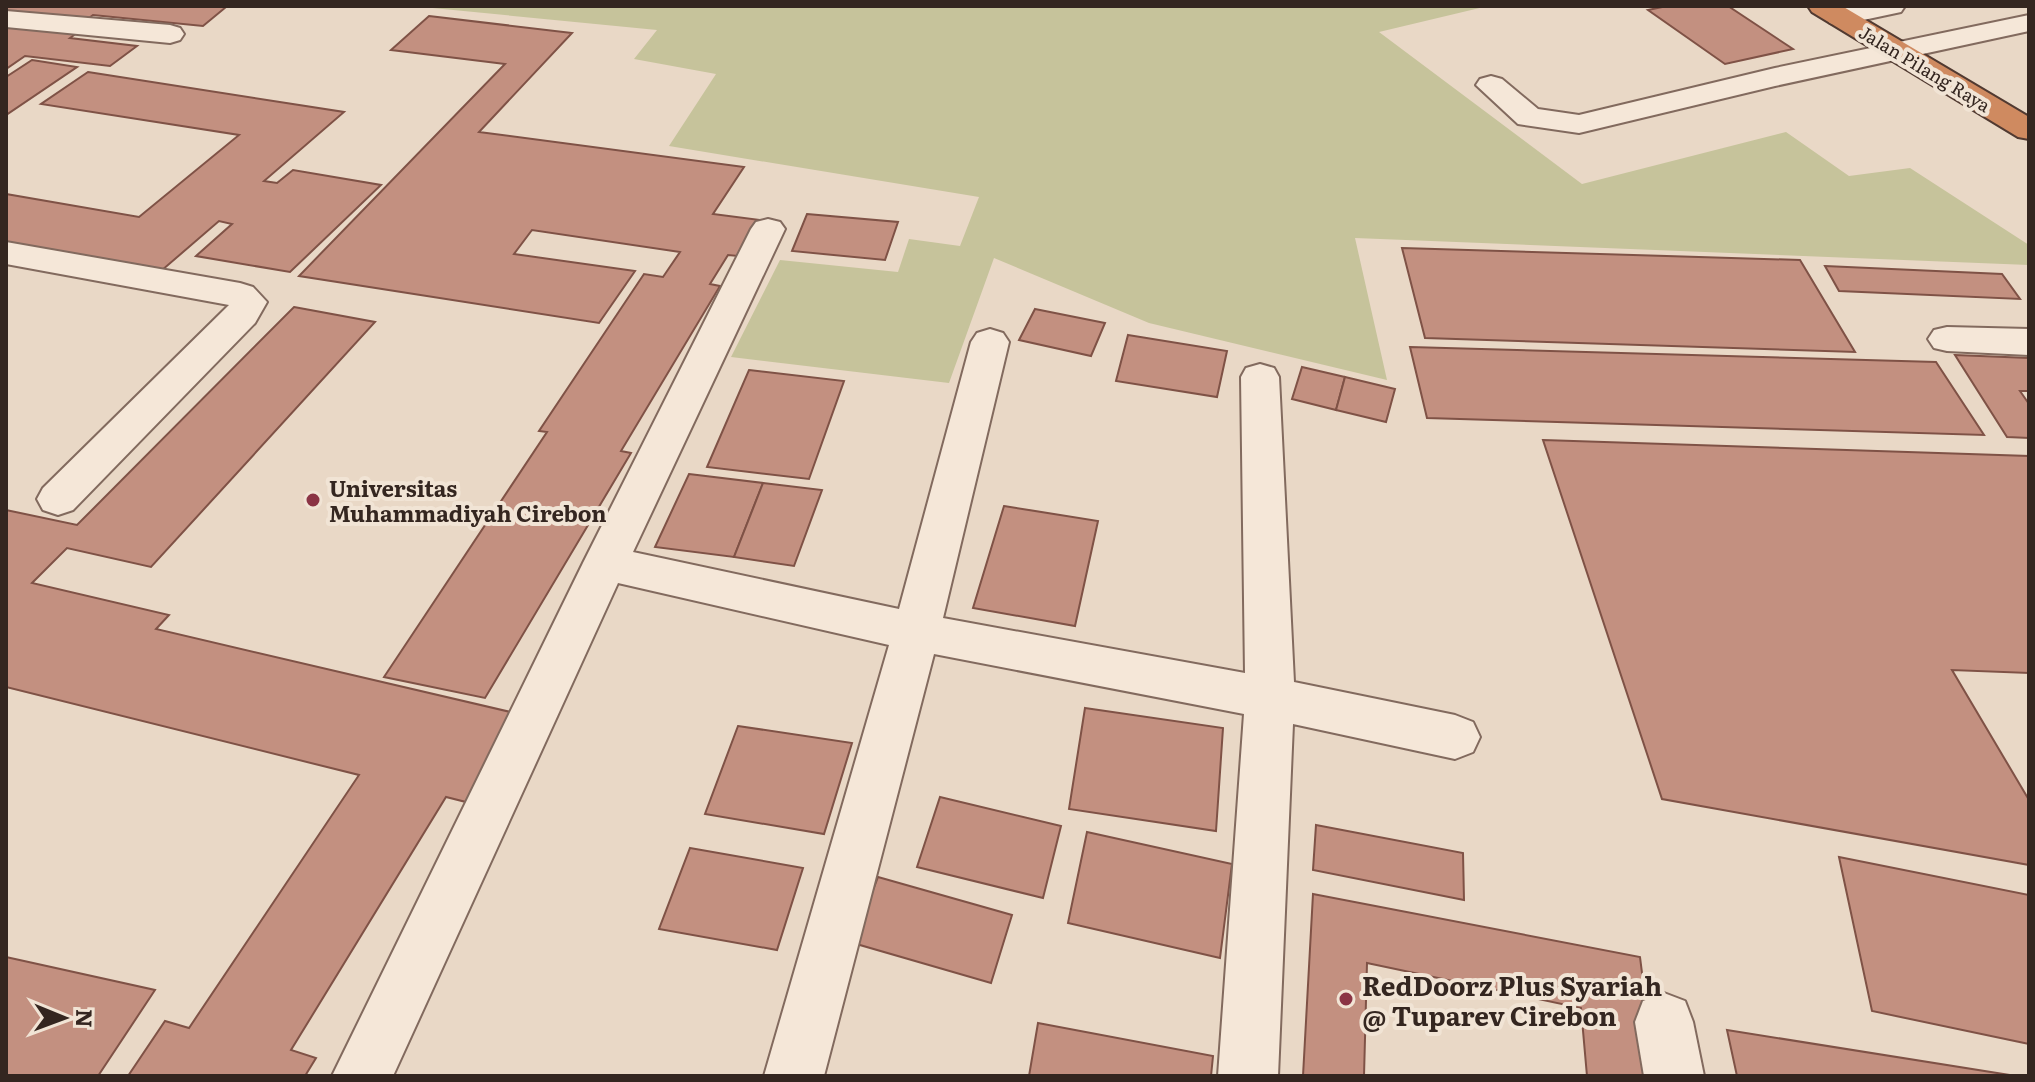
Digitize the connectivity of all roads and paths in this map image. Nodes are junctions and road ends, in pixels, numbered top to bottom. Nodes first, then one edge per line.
1 (1891, 6) edge
2 (1831, 11) edge
3 (6, 19) edge
4 (2029, 23) edge
5 (170, 34) dead end
6 (1897, 51) junction
7 (1491, 85) dead end
8 (2029, 130) edge
9 (768, 229) dead end
10 (6, 253) edge
11 (1947, 339) dead end
12 (990, 342) dead end
13 (2029, 342) edge
14 (1260, 377) dead end
15 (58, 499) dead end
16 (605, 563) junction
17 (916, 632) junction
18 (1270, 698) junction
19 (1455, 737) dead end
20 (362, 1076) edge
21 (794, 1076) edge
22 (1248, 1076) edge

1 - 2 street
2 - 6 highway, Jalan Pilang Raya
3 - 5 street
4 - 6 street
6 - 7 street
6 - 8 highway, Jalan Pilang Raya
9 - 16 street
10 - 15 street
11 - 13 street
12 - 17 street
14 - 18 street
16 - 17 street
16 - 20 street
17 - 18 street
17 - 21 street
18 - 19 street
18 - 22 street

